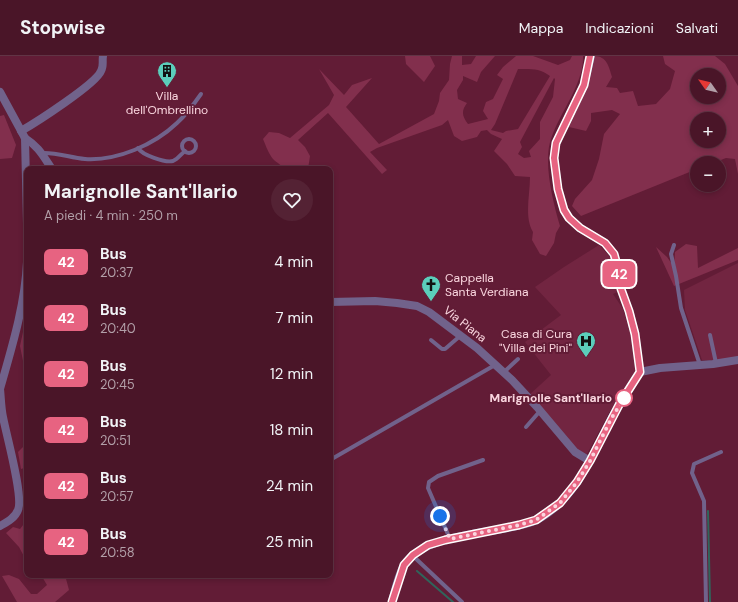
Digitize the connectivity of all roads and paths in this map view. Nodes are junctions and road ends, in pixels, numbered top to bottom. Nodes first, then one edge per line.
1 (103, 56) edge
2 (590, 56) edge
3 (0, 92) edge
4 (201, 94) dead end
5 (23, 134) junction
6 (138, 148) junction
7 (185, 151) dead end
8 (43, 155) junction
9 (24, 166) edge
10 (50, 166) edge
11 (674, 245) dead end
12 (24, 293) edge
13 (333, 302) edge
14 (710, 334) dead end
15 (461, 336) junction
16 (431, 340) dead end
17 (518, 359) dead end
18 (738, 360) edge
19 (716, 363) junction
20 (495, 365) junction
21 (700, 365) junction
22 (503, 372) junction
23 (640, 372) junction
24 (0, 389) edge
25 (540, 411) junction
26 (526, 427) dead end
27 (720, 452) dead end
28 (333, 458) edge
29 (483, 460) dead end
30 (590, 461) junction
31 (0, 526) edge
32 (450, 539) junction
33 (413, 555) junction
34 (392, 602) edge
35 (462, 602) edge
36 (706, 602) edge

1 - 5 street
2 - 23 street
3 - 5 street
4 - 6 lane
5 - 8 street
5 - 9 street
6 - 7 lane
6 - 8 lane
8 - 10 street
11 - 21 lane
12 - 24 street
13 - 15 street, Via Piana
14 - 19 lane
15 - 16 lane
15 - 20 street, Via Piana
17 - 22 lane
18 - 19 street
19 - 21 street
20 - 22 street, Via Piana
20 - 28 lane
21 - 23 street
22 - 25 street, Via Piana
23 - 30 street
24 - 31 street
25 - 26 lane
25 - 30 street, Via Piana
27 - 36 lane
29 - 32 lane
30 - 32 street
32 - 33 street
33 - 34 street
33 - 35 lane

